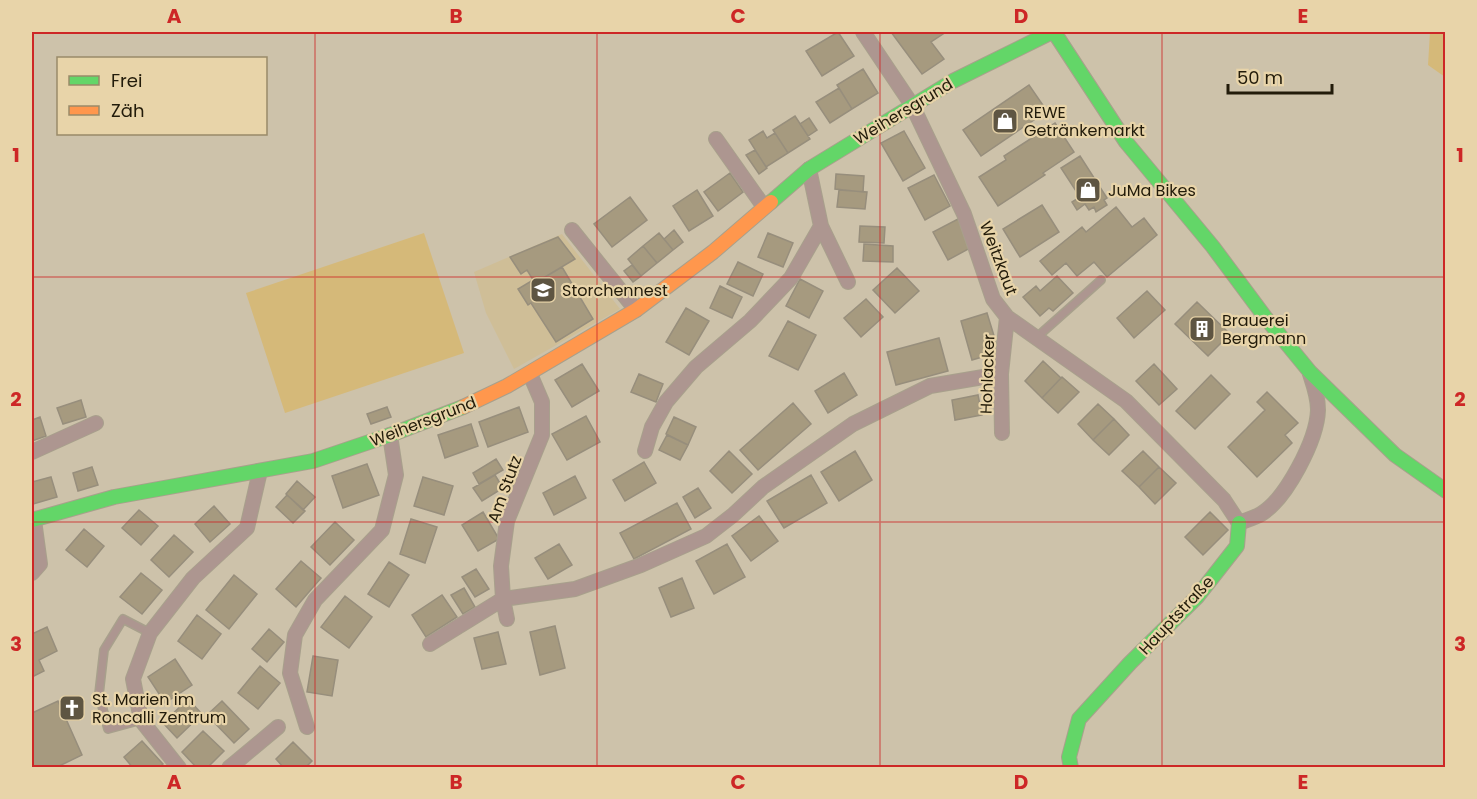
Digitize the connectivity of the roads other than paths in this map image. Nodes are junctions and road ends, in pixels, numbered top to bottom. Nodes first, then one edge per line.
1 (862, 32) edge
2 (1053, 32) edge
3 (912, 105) junction
4 (716, 139) dead end
5 (809, 169) junction
6 (764, 207) junction
7 (821, 226) junction
8 (572, 230) dead end
9 (1101, 280) dead end
10 (848, 282) dead end
11 (636, 310) junction
12 (1006, 317) junction
13 (1036, 337) junction
14 (1310, 372) junction
15 (530, 374) junction
16 (1001, 374) junction
17 (96, 423) dead end
18 (1002, 433) dead end
19 (390, 435) junction
20 (645, 451) dead end
21 (32, 452) edge
22 (260, 471) junction
23 (1446, 491) edge
24 (33, 520) edge
25 (1239, 523) junction
26 (32, 573) edge
27 (503, 599) junction
28 (507, 619) dead end
29 (150, 633) junction
30 (430, 644) dead end
31 (141, 720) junction
32 (307, 727) dead end
33 (278, 728) dead end
34 (179, 768) edge
35 (229, 768) edge
36 (1071, 768) edge

1 - 3 street, Weitzkaut
2 - 3 street, Weihersgrund
2 - 14 street
3 - 5 street, Weihersgrund
3 - 12 street, Weitzkaut
4 - 6 street
5 - 6 street, Weihersgrund
5 - 7 street
6 - 11 street, Weihersgrund
7 - 10 street
7 - 20 street
8 - 11 street
9 - 13 lane
11 - 15 street, Weihersgrund
12 - 13 street, Weitzkaut
12 - 16 street, Hohlacker
13 - 25 street, Weitzkaut
14 - 23 street
14 - 25 street
15 - 19 street, Weihersgrund
15 - 27 street, Am Stutz
16 - 18 street, Hohlacker
16 - 27 street
17 - 21 street
19 - 22 street, Weihersgrund
19 - 32 street
22 - 24 street, Weihersgrund
22 - 29 street
24 - 26 street
25 - 36 street, Hauptstraße
27 - 28 street, Am Stutz
27 - 30 street
29 - 31 street
29 - 31 lane
31 - 34 street
33 - 35 street

